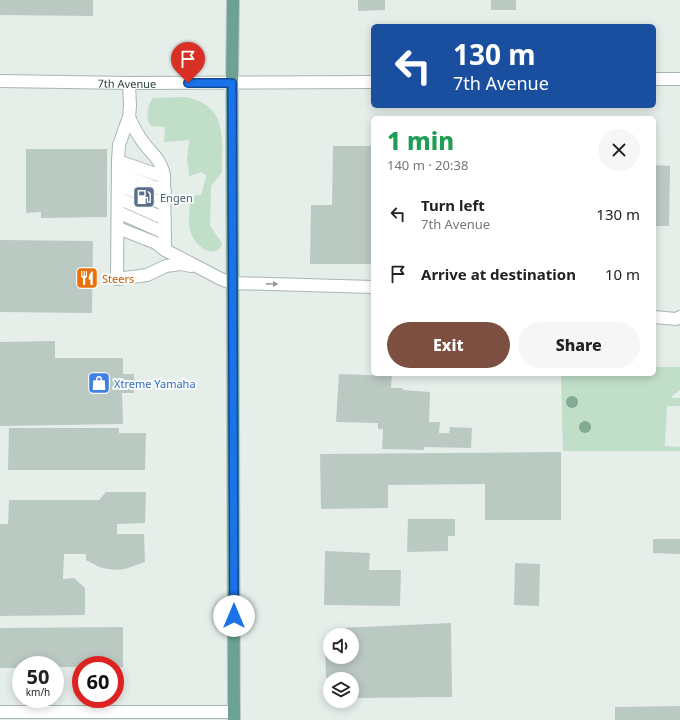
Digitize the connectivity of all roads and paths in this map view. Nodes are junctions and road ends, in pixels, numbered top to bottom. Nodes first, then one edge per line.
1 (233, 0) edge
2 (680, 78) edge
3 (656, 79) edge
4 (0, 80) edge
5 (371, 82) edge
6 (129, 83) junction
7 (232, 83) junction
8 (129, 117) junction
9 (118, 173) junction
10 (164, 177) junction
11 (164, 191) junction
12 (118, 198) junction
13 (164, 204) junction
14 (118, 212) junction
15 (165, 219) junction
16 (118, 228) junction
17 (165, 233) junction
18 (165, 250) junction
19 (196, 266) junction
20 (234, 283) junction
21 (371, 286) edge
22 (656, 317) edge
23 (679, 319) edge
24 (0, 712) edge
25 (234, 716) edge

1 - 7 main road
2 - 3 street
4 - 6 street, 7th Avenue
5 - 7 street, 7th Avenue
6 - 7 street, 7th Avenue
6 - 8 street
7 - 20 main road
8 - 9 street
8 - 10 street
9 - 10 street
9 - 11 street
9 - 12 street
9 - 13 street
10 - 11 street
11 - 13 street
12 - 14 street
12 - 15 street
13 - 15 street
14 - 16 street
14 - 17 street
15 - 17 street
16 - 18 street
16 - 19 street
17 - 18 street
18 - 19 street
19 - 20 street
20 -> 21 street
20 - 25 main road
22 - 23 street
24 - 25 street

